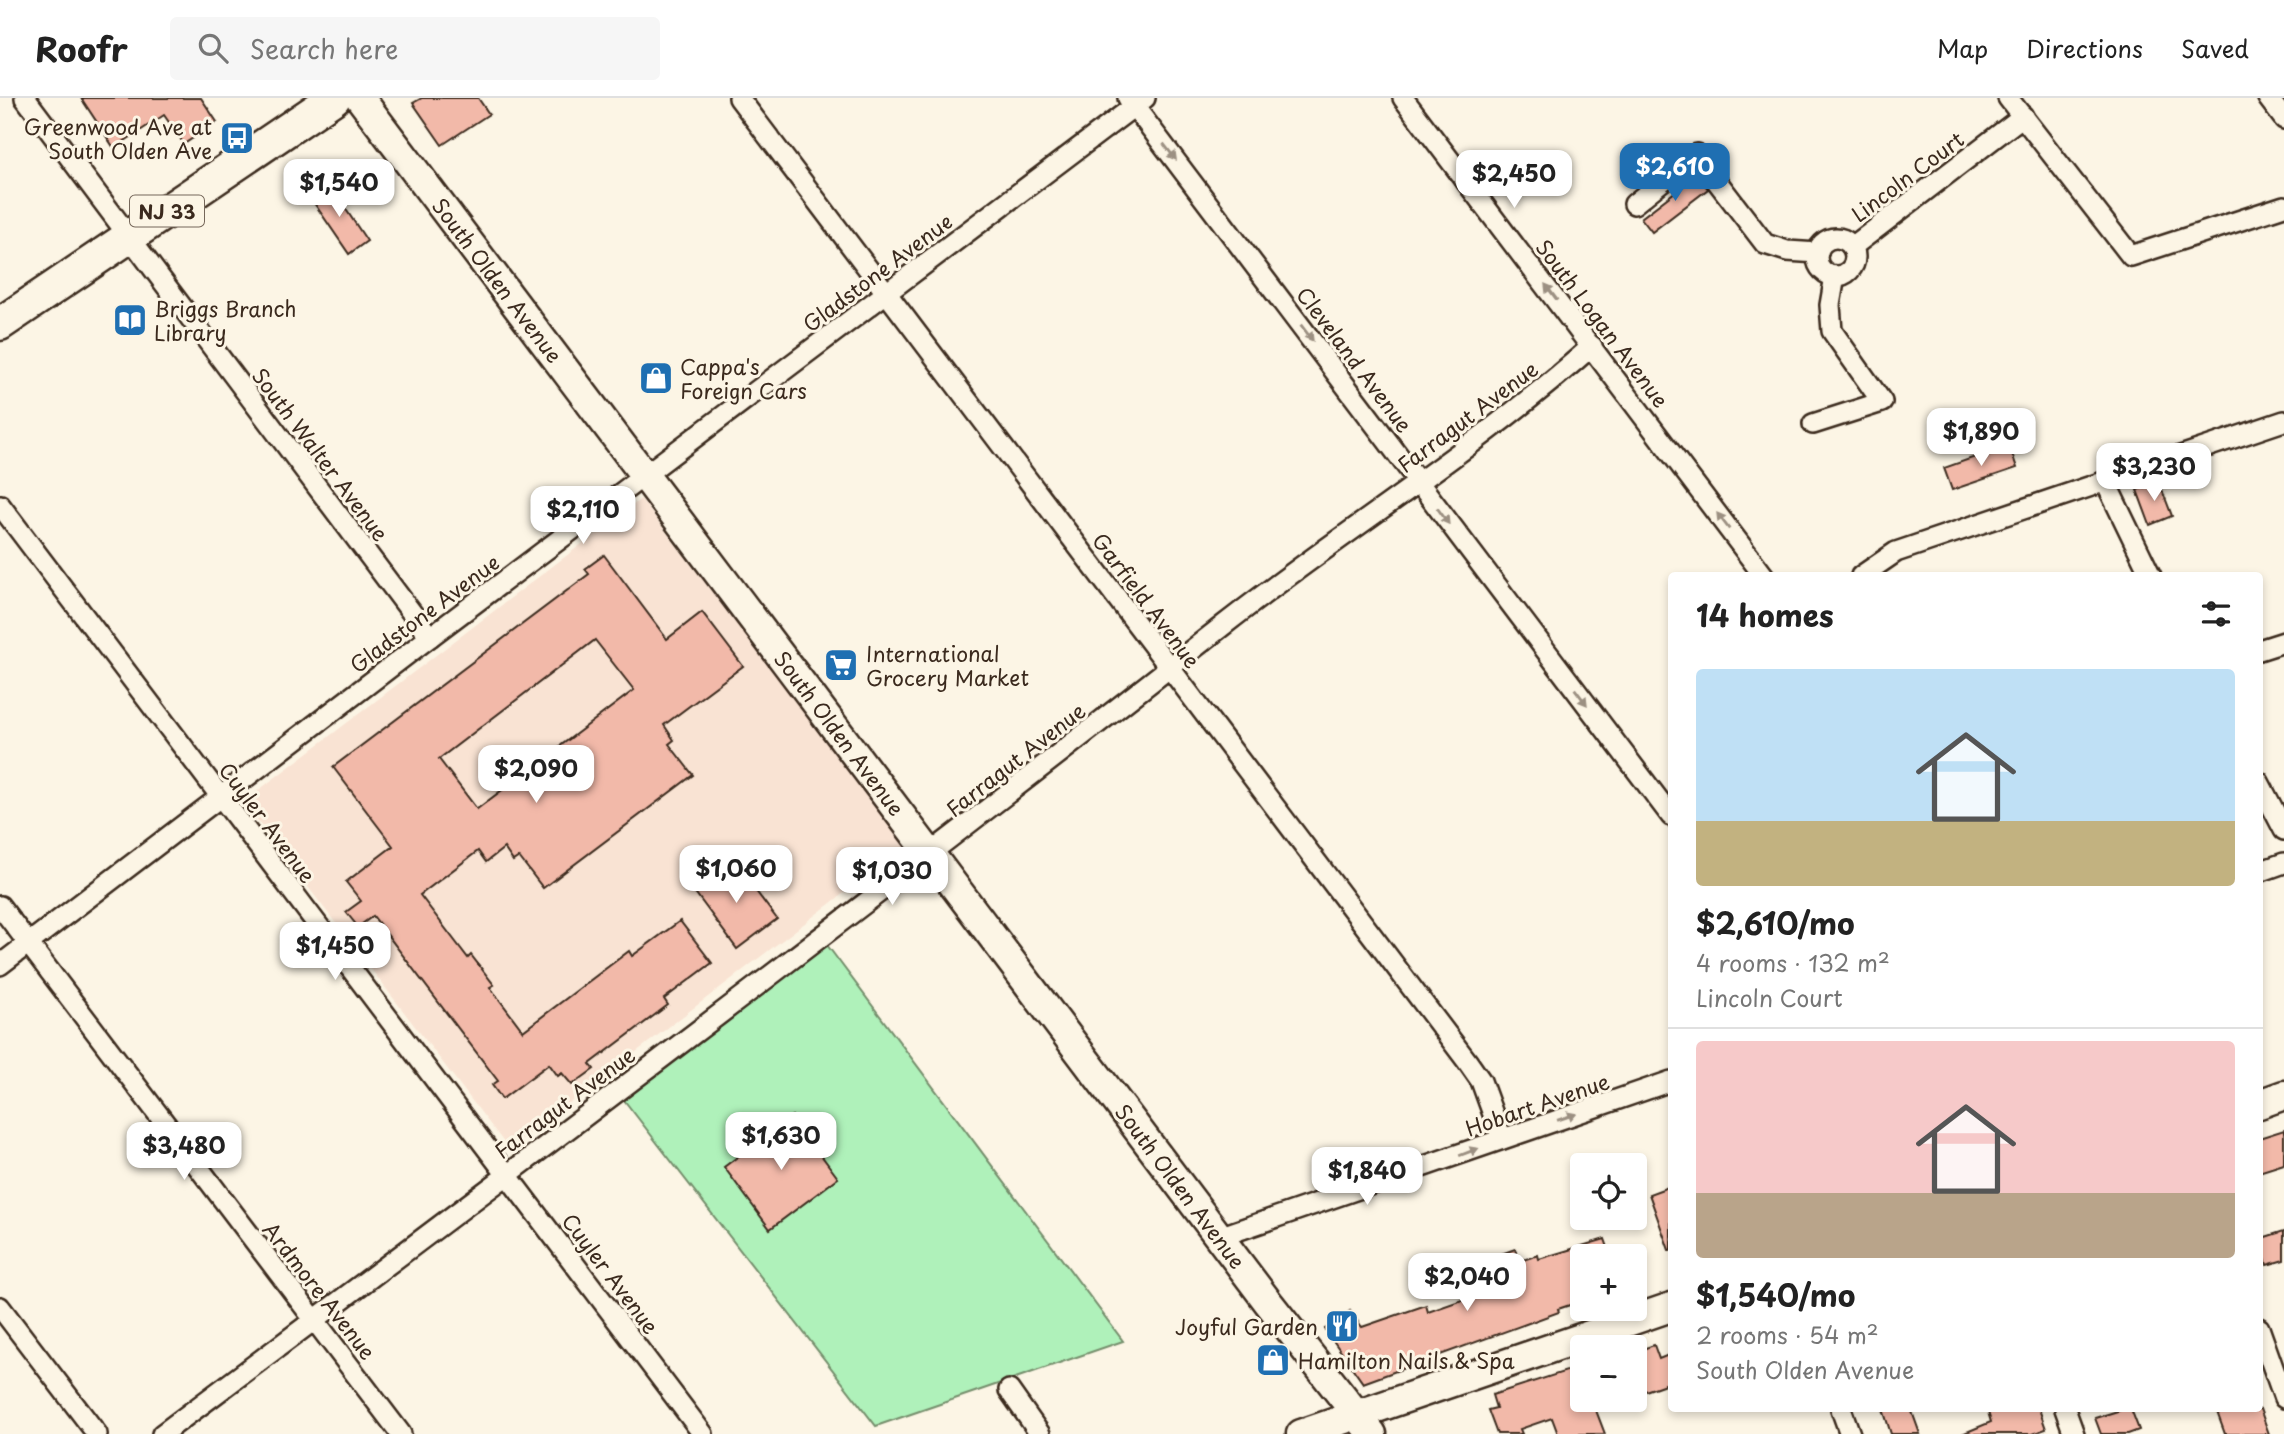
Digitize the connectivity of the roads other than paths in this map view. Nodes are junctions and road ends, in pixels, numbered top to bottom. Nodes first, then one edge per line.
1 (25, 98) edge
2 (334, 98) edge
3 (359, 98) edge
4 (738, 98) edge
5 (1404, 98) edge
6 (2008, 98) edge
7 (2268, 98) edge
8 (1136, 101) edge
9 (2022, 116) junction
10 (2284, 119) edge
11 (1634, 204) dead end
12 (2284, 206) edge
13 (130, 236) junction
14 (1852, 247) junction
15 (1818, 253) junction
16 (1835, 276) junction
17 (887, 293) junction
18 (0, 324) edge
19 (1592, 346) junction
20 (2284, 421) edge
21 (1813, 424) dead end
22 (646, 474) junction
23 (1419, 482) junction
24 (2106, 483) junction
25 (0, 505) edge
26 (1761, 572) edge
27 (1867, 572) edge
28 (2149, 572) edge
29 (430, 637) junction
30 (2284, 642) edge
31 (2263, 649) edge
32 (1170, 669) junction
33 (2263, 790) edge
34 (221, 797) junction
35 (1668, 812) edge
36 (2284, 830) edge
37 (931, 854) junction
38 (2284, 863) edge
39 (2263, 871) edge
40 (0, 906) edge
41 (29, 944) junction
42 (0, 965) edge
43 (1668, 1083) edge
44 (2284, 1095) edge
45 (2263, 1103) edge
46 (1503, 1139) junction
47 (507, 1173) junction
48 (1219, 1237) junction
49 (0, 1307) edge
50 (1668, 1308) edge
51 (315, 1319) junction
52 (2263, 1339) edge
53 (1009, 1390) dead end
54 (2284, 1398) edge
55 (1842, 1412) edge
56 (2066, 1412) edge
57 (1365, 1424) edge
58 (97, 1434) edge
59 (162, 1434) edge
60 (401, 1434) edge
61 (704, 1434) edge
62 (1040, 1434) edge
63 (1301, 1434) edge
64 (1850, 1434) edge
65 (2074, 1434) edge

1 - 13 street, South Walter Avenue
2 - 13 main road, NJ 33
3 - 22 main road, South Olden Avenue
4 - 17 street, Garfield Avenue
19 -> 5 street, South Logan Avenue
6 - 9 street
7 - 10 street
8 - 17 street, Gladstone Avenue
8 -> 23 street, Cleveland Avenue
9 - 12 street
9 - 14 street, Lincoln Court
11 - 15 street
13 - 18 main road, NJ 33
13 - 29 street, South Walter Avenue
14 - 15 street, Lincoln Court
14 - 16 street, Lincoln Court
15 - 16 street
16 - 21 street
17 - 22 street, Gladstone Avenue
17 - 32 street, Garfield Avenue
19 - 23 street, Farragut Avenue
26 -> 19 street, South Logan Avenue
20 - 24 street
22 - 29 street, Gladstone Avenue
22 - 37 main road, South Olden Avenue
23 - 32 street, Farragut Avenue
23 -> 35 street, Cleveland Avenue
24 - 27 street
24 - 28 street
25 - 34 street, Cuyler Avenue
29 - 34 street, Gladstone Avenue
30 - 31 street
32 - 37 street, Farragut Avenue
32 - 46 street, Garfield Avenue
33 - 36 street
34 - 41 street, Gladstone Avenue
34 - 47 street, Cuyler Avenue
37 - 47 street, Farragut Avenue
37 - 48 main road, South Olden Avenue
38 - 39 street
40 - 41 street, Ardmore Avenue
41 - 42 street, Gladstone Avenue
41 - 51 street, Ardmore Avenue
46 -> 43 street, Hobart Avenue
44 - 45 main road
48 -> 46 street, Hobart Avenue
47 - 51 street, Farragut Avenue
47 - 61 street, Cuyler Avenue
48 - 57 main road, South Olden Avenue
49 - 58 street
50 - 57 main road
51 - 59 street, Farragut Avenue
51 - 60 street, Ardmore Avenue
52 - 54 street
53 - 62 street
55 - 64 street
56 - 65 street
57 - 63 main road

